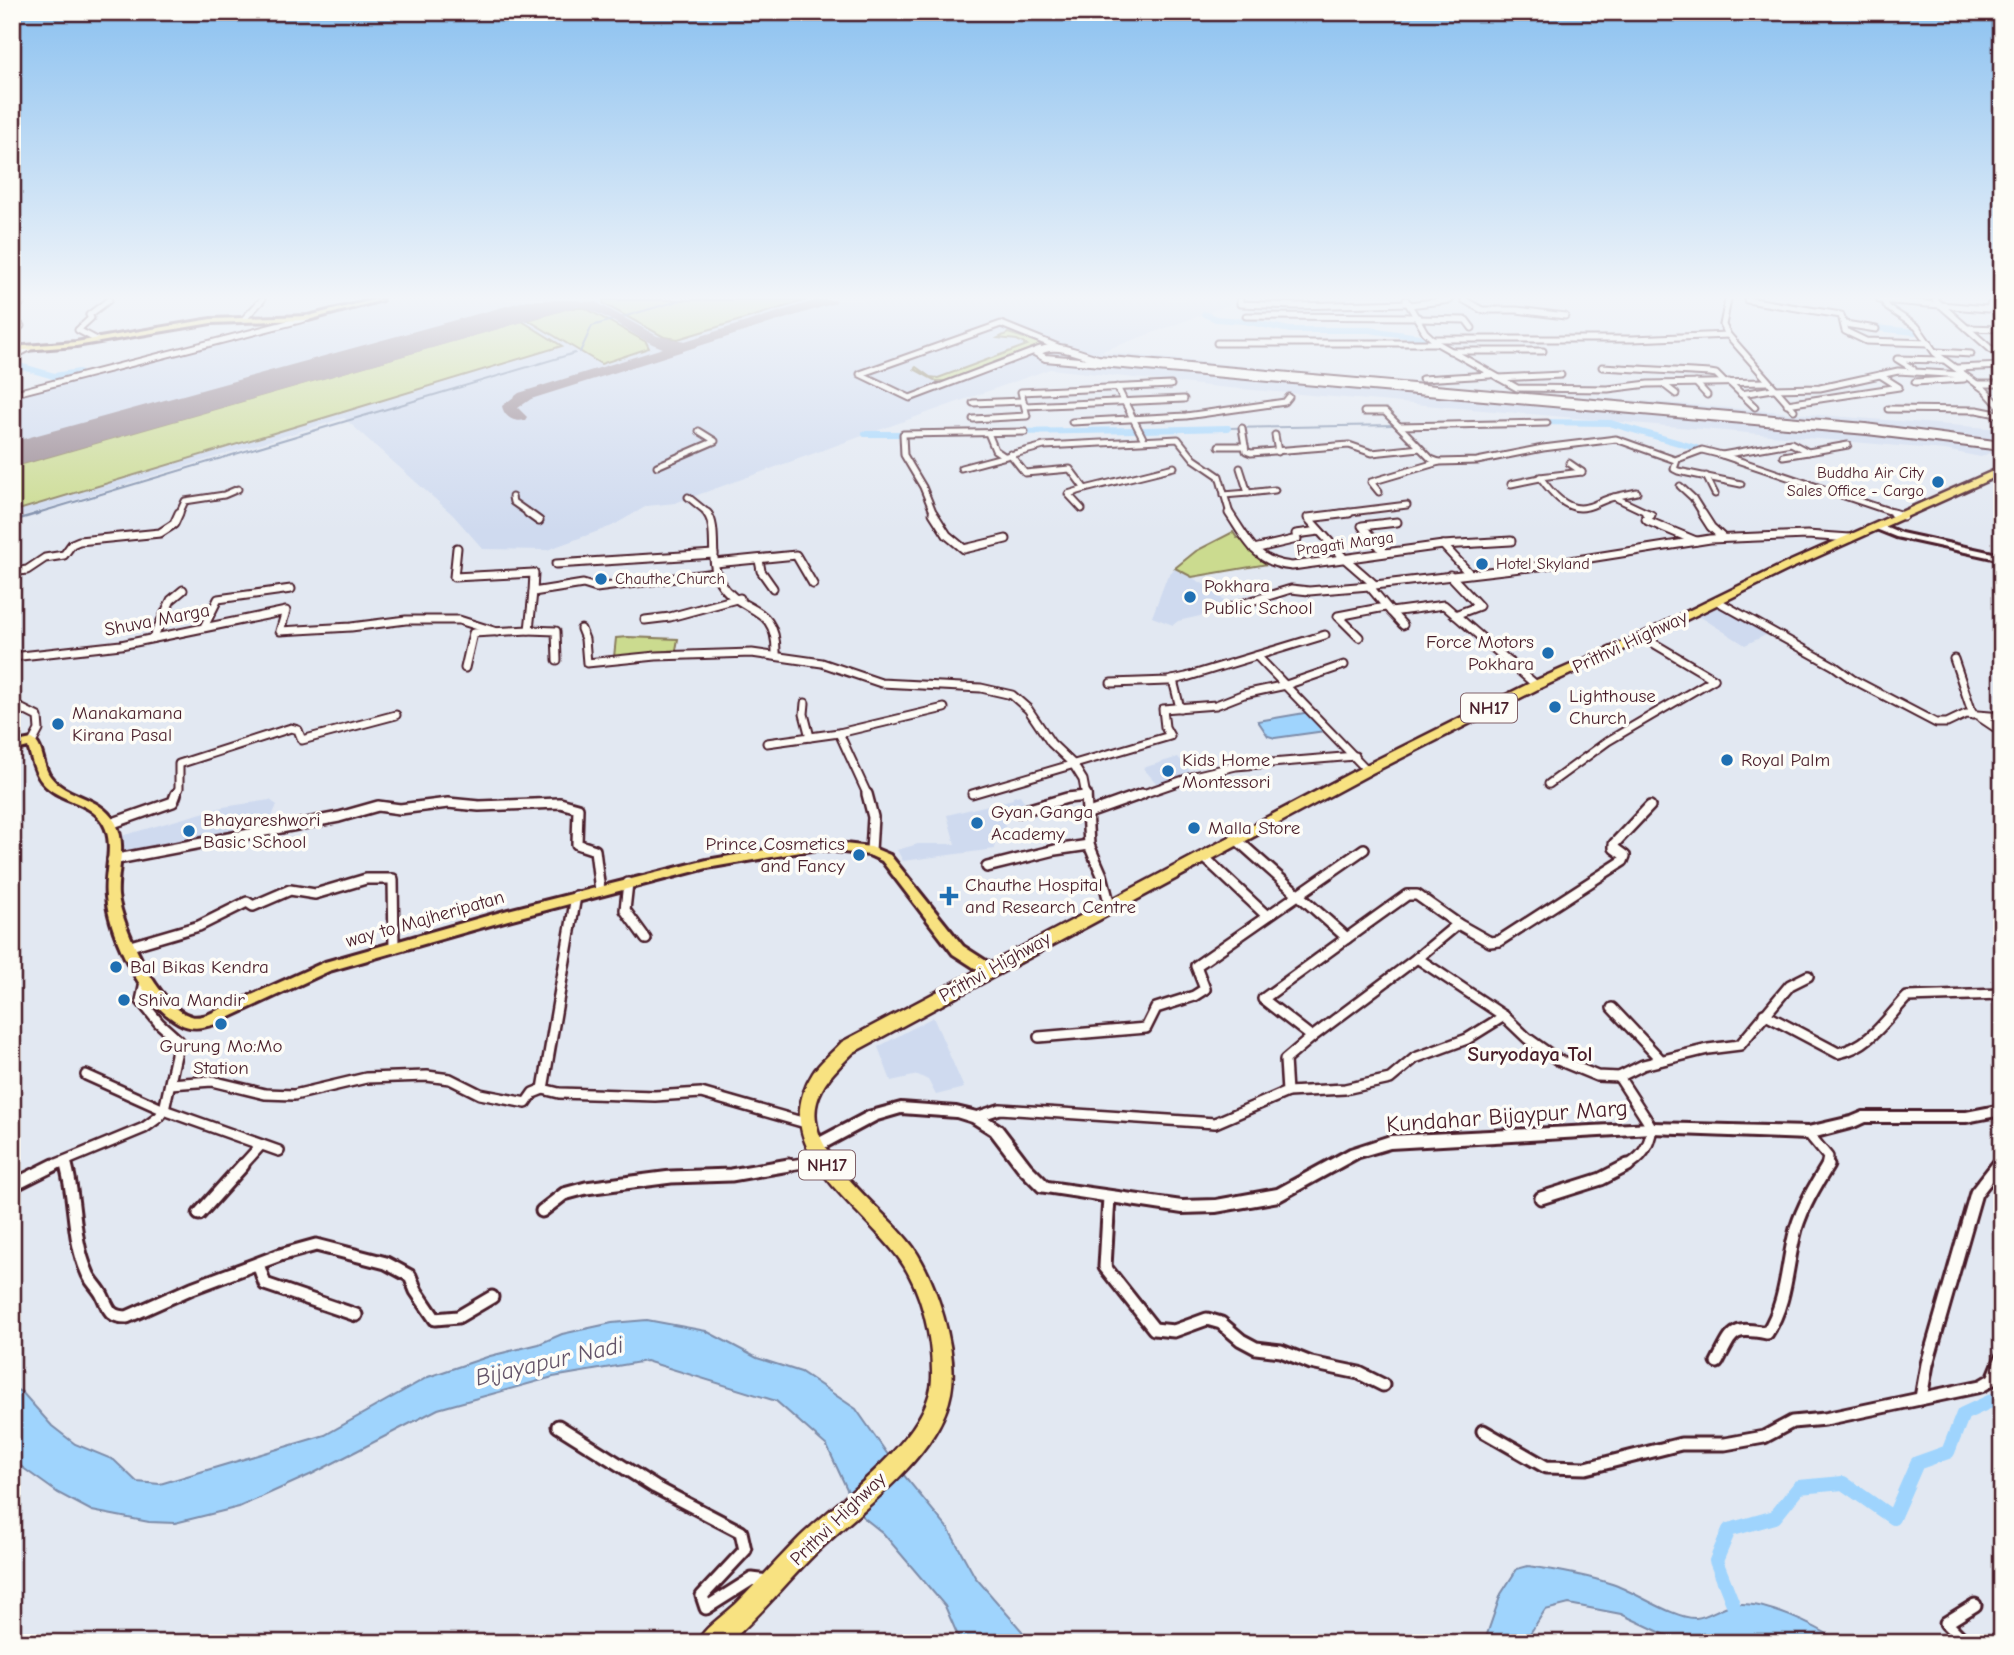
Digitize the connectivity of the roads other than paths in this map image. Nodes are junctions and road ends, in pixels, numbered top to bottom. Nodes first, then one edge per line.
1 (76, 377) edge
2 (867, 377) edge
3 (965, 377) edge
4 (1262, 377) edge
5 (1304, 377) edge
6 (1487, 377) edge
7 (1496, 377) edge
8 (1720, 377) edge
9 (1766, 377) edge
10 (1871, 377) edge
11 (1884, 377) edge
12 (1963, 377) edge
13 (1965, 377) edge
14 (1422, 379) dead end
15 (1726, 382) junction
16 (1768, 382) junction
17 (1915, 382) dead end
18 (1696, 383) junction
19 (1663, 384) junction
20 (1977, 384) junction
21 (2002, 384) edge
22 (1171, 385) dead end
23 (1117, 387) junction
24 (1608, 389) junction
25 (1773, 389) junction
26 (12, 394) edge
27 (1615, 394) dead end
28 (1676, 394) dead end
29 (1741, 394) junction
30 (1707, 395) dead end
31 (1289, 397) dead end
32 (1184, 399) dead end
33 (1124, 402) junction
34 (973, 403) dead end
35 (1024, 403) junction
36 (1787, 404) junction
37 (1755, 407) dead end
38 (1888, 408) dead end
39 (2002, 409) edge
40 (1794, 410) dead end
41 (1364, 412) dead end
42 (2002, 415) edge
43 (1132, 418) junction
44 (973, 419) dead end
45 (1072, 422) dead end
46 (1547, 423) dead end
47 (1399, 426) junction
48 (1242, 428) dead end
49 (699, 431) dead end
50 (1025, 432) dead end
51 (988, 433) junction
52 (1275, 435) dead end
53 (1144, 440) junction
54 (1848, 445) dead end
55 (1219, 446) dead end
56 (1245, 446) junction
57 (2002, 446) edge
58 (1420, 448) junction
59 (1278, 452) junction
60 (1808, 452) junction
61 (1007, 455) junction
62 (1722, 455) junction
63 (1783, 456) dead end
64 (1677, 460) junction
65 (1439, 462) junction
66 (1569, 463) dead end
67 (657, 466) dead end
68 (1174, 467) dead end
69 (961, 468) dead end
70 (1240, 468) dead end
71 (2002, 470) edge
72 (1706, 476) junction
73 (1540, 478) junction
74 (1511, 484) dead end
75 (1741, 484) dead end
76 (1680, 486) dead end
77 (238, 489) dead end
78 (1085, 489) junction
79 (1275, 490) dead end
80 (1248, 492) junction
81 (1379, 492) dead end
82 (1637, 492) dead end
83 (1715, 494) dead end
84 (1224, 495) junction
85 (512, 497) dead end
86 (688, 497) dead end
87 (1614, 497) junction
88 (1407, 505) dead end
89 (1082, 509) dead end
90 (1903, 516) junction
91 (539, 522) dead end
92 (1397, 522) dead end
93 (1879, 527) junction
94 (1319, 531) junction
95 (1723, 538) junction
96 (1853, 538) junction
97 (1006, 539) dead end
98 (1511, 541) dead end
99 (1696, 541) junction
100 (1443, 545) junction
101 (457, 548) dead end
102 (1254, 548) junction
103 (1384, 552) junction
104 (714, 554) junction
105 (1344, 558) junction
106 (2002, 558) edge
107 (759, 560) junction
108 (715, 563) junction
109 (556, 564) dead end
110 (12, 572) edge
111 (715, 573) junction
112 (1469, 573) junction
113 (1450, 575) junction
114 (813, 584) dead end
115 (1372, 585) junction
116 (773, 588) dead end
117 (290, 589) dead end
118 (183, 590) dead end
119 (533, 592) junction
120 (740, 598) junction
121 (1717, 601) junction
122 (1232, 607) dead end
123 (1388, 609) junction
124 (1455, 615) junction
125 (645, 620) dead end
126 (1403, 625) dead end
127 (204, 627) junction
128 (580, 629) dead end
129 (529, 630) junction
130 (497, 632) junction
131 (1325, 635) dead end
132 (1359, 636) dead end
133 (1643, 637) junction
134 (153, 638) junction
135 (776, 656) junction
136 (1257, 656) junction
137 (12, 657) edge
138 (1954, 659) dead end
139 (557, 660) dead end
140 (1344, 665) dead end
141 (465, 667) dead end
142 (1172, 680) junction
143 (1111, 683) dead end
144 (1286, 685) junction
145 (1536, 685) junction
146 (805, 703) dead end
147 (12, 704) edge
148 (944, 708) dead end
149 (1180, 708) junction
150 (396, 715) dead end
151 (1977, 717) junction
152 (2002, 717) edge
153 (2002, 732) edge
154 (839, 733) junction
155 (810, 737) junction
156 (32, 743) junction
157 (767, 743) dead end
158 (12, 747) edge
159 (1355, 756) junction
160 (1073, 764) junction
161 (1367, 769) junction
162 (1549, 784) dead end
163 (972, 794) dead end
164 (1086, 796) junction
165 (1650, 806) dead end
166 (1018, 811) dead end
167 (1086, 814) junction
168 (110, 824) junction
169 (1236, 839) junction
170 (1089, 845) junction
171 (1364, 849) dead end
172 (871, 851) junction
173 (1204, 857) junction
174 (113, 860) junction
175 (988, 867) dead end
176 (628, 883) junction
177 (600, 891) junction
178 (1299, 894) junction
179 (576, 896) junction
180 (1110, 906) junction
181 (1267, 916) junction
182 (1458, 924) junction
183 (1347, 937) junction
184 (646, 939) dead end
185 (127, 947) junction
186 (394, 948) junction
187 (1417, 958) junction
188 (989, 970) junction
189 (1808, 976) dead end
190 (145, 982) junction
191 (2002, 994) edge
192 (1612, 1008) dead end
193 (1764, 1014) junction
194 (1504, 1016) junction
195 (1039, 1037) dead end
196 (1312, 1037) junction
197 (1661, 1060) junction
198 (86, 1075) dead end
199 (1619, 1077) junction
200 (170, 1084) junction
201 (543, 1089) junction
202 (1287, 1092) junction
203 (164, 1110) junction
204 (2002, 1110) edge
205 (976, 1117) junction
206 (808, 1124) junction
207 (1652, 1128) junction
208 (1808, 1133) junction
209 (261, 1145) junction
210 (279, 1151) dead end
211 (818, 1153) junction
212 (65, 1161) junction
213 (2002, 1163) edge
214 (12, 1186) edge
215 (1109, 1197) junction
216 (1541, 1198) dead end
217 (542, 1211) dead end
218 (199, 1214) dead end
219 (258, 1264) junction
220 (492, 1297) dead end
221 (356, 1315) dead end
222 (2002, 1357) edge
223 (1717, 1362) dead end
224 (1383, 1385) dead end
225 (1920, 1398) junction
226 (558, 1426) dead end
227 (1483, 1431) dead end
228 (775, 1581) junction
229 (1975, 1605) dead end
230 (709, 1643) edge
231 (1966, 1643) edge

1 - 26 street
2 - 3 street
4 - 57 street
5 - 57 street
6 - 14 street
7 - 24 street
8 - 15 street
9 - 16 street
10 - 25 street
11 - 36 street
12 - 17 street
13 - 20 street
15 - 16 street
15 - 18 street
15 - 29 street
16 - 25 street
18 - 19 street
18 - 30 street
19 - 24 street
19 - 28 street
20 - 21 street
20 - 39 street
22 - 23 street
23 - 33 street
23 - 35 street
24 - 27 street
25 - 29 street
25 - 36 street
29 - 37 street
31 - 43 street
32 - 33 street
33 - 35 street
33 - 43 street
34 - 35 street
35 - 44 street
36 - 40 street
38 - 42 street
41 - 47 street
43 - 45 street
43 - 53 street
46 - 47 street
47 - 58 street
48 - 56 street
49 - 67 street
50 - 51 street
51 - 61 street
51 - 97 street
52 - 59 street
53 - 61 street, Pragati Marga
53 - 84 street, Pragati Marga
54 - 60 street
55 - 56 street
56 - 59 street
58 - 59 street
58 - 65 street
60 - 62 street
60 - 63 street
61 - 69 street, Pragati Marga
61 - 78 street
62 - 64 street
62 - 90 street
64 - 65 street
64 - 72 street
65 - 81 street
66 - 73 street
68 - 78 street
70 - 80 street
71 - 90 highway, Prithvi Highway / NH17
72 - 75 street
72 - 83 street
73 - 74 street
73 - 87 street
76 - 95 street
77 - 110 street
78 - 89 street
79 - 80 street
80 - 84 street
82 - 87 street
84 - 102 street, Pragati Marga
85 - 91 street
86 - 104 street
87 - 99 street
88 - 94 street
90 - 93 highway, Prithvi Highway / NH17
92 - 103 street
93 - 96 highway, Prithvi Highway / NH17
93 - 106 main road
94 - 102 street
94 - 105 street
95 - 96 street
95 - 99 street
96 - 121 highway, Prithvi Highway / NH17
98 - 100 street, Pragati Marga
99 - 112 street
100 - 103 street, Pragati Marga
100 - 112 street
101 - 119 street
102 - 105 street, Pragati Marga
103 - 105 street, Pragati Marga
104 - 108 street
104 - 109 street
105 - 115 street
107 - 108 street
107 - 114 street
107 - 116 street
108 - 111 street
111 - 119 street
111 - 120 street
112 - 113 street
113 - 115 street
113 - 124 street
115 - 122 street
115 - 123 street
117 - 127 street
118 - 134 street
119 - 129 street
120 - 125 street
120 - 135 street
121 - 133 highway, Prithvi Highway / NH17
121 - 151 street
123 - 124 street
123 - 126 street
123 - 132 street
124 - 145 street
127 - 130 street, Shuva Marga
127 - 134 street, Shuva Marga
128 - 135 street
129 - 130 street
129 - 139 street
130 - 141 street
131 - 136 street
133 - 145 highway, Prithvi Highway / NH17
133 - 162 street
134 - 137 street, Shuva Marga
135 - 160 street
136 - 142 street
136 - 144 street
138 - 151 street
140 - 144 street
142 - 143 street
142 - 149 street
144 - 149 street
144 - 159 street
145 - 161 highway, Prithvi Highway / NH17
146 - 155 street
147 - 156 street
148 - 154 street
149 - 160 street
150 - 168 street
151 - 152 street
151 - 153 street
154 - 155 street
154 - 172 street
155 - 157 street
156 - 158 main road
156 - 168 main road
159 - 161 street
159 - 167 street
160 - 163 street
160 - 164 street
161 - 169 highway, Prithvi Highway / NH17
164 - 166 street
164 - 167 street
165 - 182 street
167 - 170 street
168 - 174 main road, way to Majheripatan
169 - 173 highway, Prithvi Highway / NH17
169 - 178 street
170 - 175 street
170 - 180 street
171 - 178 street
172 - 176 main road, way to Majheripatan
172 - 188 main road
173 - 180 highway, Prithvi Highway / NH17
173 - 181 street
174 - 177 street
174 - 185 main road, way to Majheripatan
176 - 177 main road, way to Majheripatan
176 - 184 street
177 - 179 main road, way to Majheripatan
178 - 181 street
178 - 183 street
179 - 186 main road, way to Majheripatan
179 - 201 street
180 - 188 highway, Prithvi Highway / NH17
181 - 195 street
182 - 183 street
182 - 187 street
183 - 196 street
185 - 186 street
185 - 190 main road, way to Majheripatan
186 - 190 main road, way to Majheripatan
187 - 194 street
187 - 196 street
188 - 206 highway, Prithvi Highway / NH17
189 - 193 street
190 - 200 street
191 - 193 street
192 - 197 street
193 - 197 street
194 - 199 street
194 - 202 street
196 - 202 street
197 - 199 street
198 - 203 street
199 - 207 street
200 - 201 street
200 - 203 street
201 - 206 street
202 - 205 street
203 - 209 street
203 - 212 street
204 - 208 main road, Kundahar Bijaypur Marg
205 - 211 main road, Kundahar Bijaypur Marg
205 - 215 main road, Kundahar Bijaypur Marg
206 - 211 highway, Prithvi Highway / NH17
207 - 208 main road, Kundahar Bijaypur Marg
207 - 215 main road, Kundahar Bijaypur Marg
207 - 216 street
208 - 223 street
209 - 210 street
209 - 218 street
211 - 217 street
211 - 228 highway, Prithvi Highway / NH17
212 - 214 street
212 - 219 street
213 - 225 street
215 - 224 street
219 - 220 street
219 - 221 street
222 - 225 street
225 - 227 street
226 - 228 street
228 - 230 highway, Prithvi Highway / NH17
229 - 231 street

